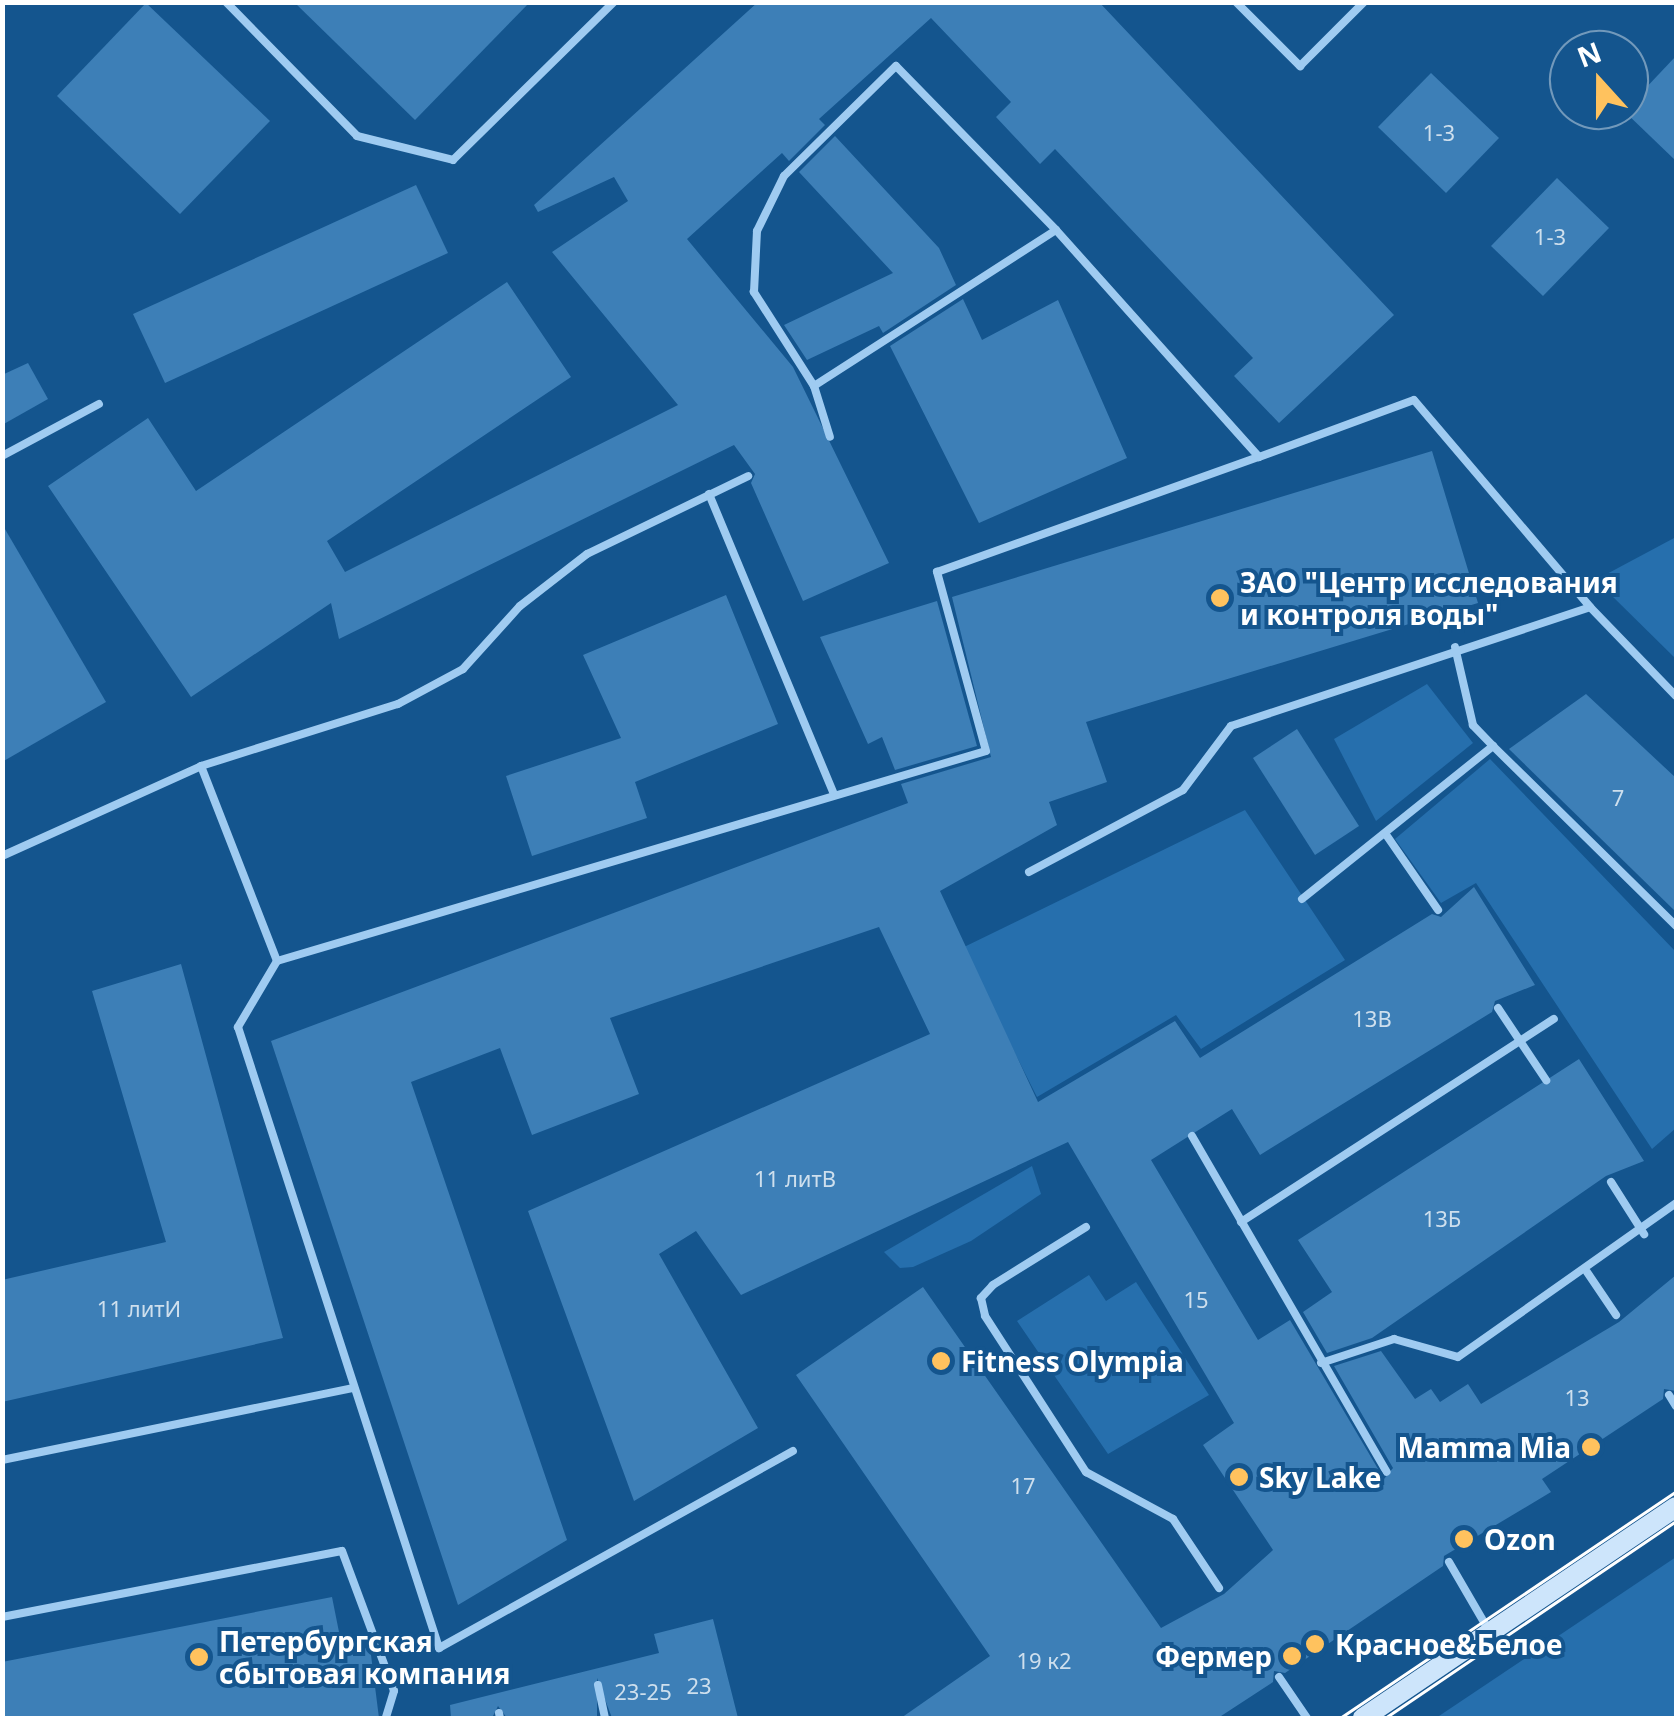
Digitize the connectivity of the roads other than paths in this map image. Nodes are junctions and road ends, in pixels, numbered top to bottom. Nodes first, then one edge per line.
1 (226, 2) edge
2 (614, 2) edge
3 (1236, 2) edge
4 (1364, 2) edge
5 (1056, 230) junction
6 (814, 386) junction
7 (99, 404) dead end
8 (830, 436) dead end
9 (2, 456) edge
10 (1259, 457) junction
11 (748, 476) dead end
12 (709, 494) junction
13 (1590, 607) junction
14 (1455, 647) junction
15 (1676, 696) edge
16 (1493, 746) junction
17 (202, 766) junction
18 (834, 794) junction
19 (1387, 836) junction
20 (2, 856) edge
21 (1029, 872) dead end
22 (1302, 899) dead end
23 (1438, 910) dead end
24 (1676, 926) edge
25 (277, 961) junction
26 (1498, 1008) dead end
27 (1554, 1019) dead end
28 (1520, 1042) junction
29 (1546, 1080) dead end
30 (1192, 1136) dead end
31 (1611, 1182) dead end
32 (1676, 1202) edge
33 (1242, 1222) junction
34 (1086, 1227) dead end
35 (1644, 1234) junction
36 (1587, 1272) junction
37 (1616, 1315) dead end
38 (1321, 1363) junction
39 (354, 1388) junction
40 (1670, 1395) dead end
41 (1676, 1406) edge
42 (793, 1451) dead end
43 (2, 1460) edge
44 (1387, 1472) dead end
45 (1676, 1506) edge
46 (1450, 1562) dead end
47 (1220, 1588) dead end
48 (2, 1618) edge
49 (1490, 1633) junction
50 (1279, 1677) dead end
51 (598, 1685) dead end
52 (386, 1718) edge
53 (605, 1718) edge
54 (1307, 1718) edge
55 (1363, 1718) edge

1 - 2 lane
3 - 4 lane
5 - 6 lane
5 - 6 lane
5 - 10 lane
6 - 8 lane
7 - 9 lane
10 - 13 lane
10 - 18 lane
11 - 12 lane
12 - 17 lane
12 - 18 lane
13 - 14 lane
13 - 15 lane
14 - 16 lane
14 - 21 lane
16 - 19 lane
16 - 24 lane
17 - 20 lane
17 - 25 lane
18 - 25 lane
19 - 22 lane
19 - 23 lane
25 - 39 lane
26 - 28 lane
27 - 28 lane
28 - 29 lane
28 - 33 lane
30 - 33 lane
31 - 35 lane
32 - 35 lane
33 - 38 lane
34 - 47 lane
35 - 36 lane
36 - 37 lane
36 - 38 lane
38 - 44 lane
39 - 42 lane
39 - 43 lane
40 - 41 lane
45 - 49 main road
46 - 49 lane
48 - 52 lane
49 - 55 main road
50 - 54 lane
51 - 53 lane

